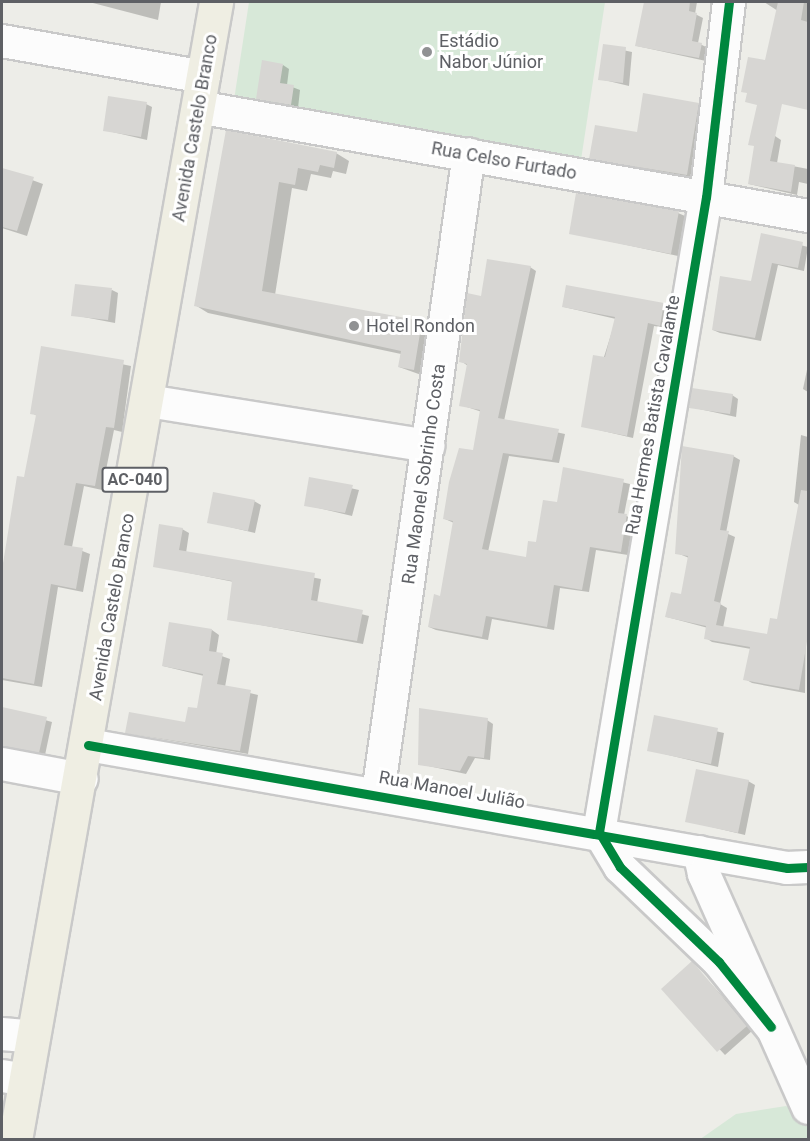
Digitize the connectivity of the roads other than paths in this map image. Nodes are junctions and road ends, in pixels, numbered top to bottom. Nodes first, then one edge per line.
1 (216, 2) edge
2 (729, 2) edge
3 (2, 41) edge
4 (201, 92) junction
5 (470, 154) junction
6 (706, 197) junction
7 (808, 216) edge
8 (148, 400) junction
9 (428, 446) junction
10 (88, 745) junction
11 (2, 764) edge
12 (82, 779) junction
13 (378, 794) junction
14 (599, 832) junction
15 (699, 852) junction
16 (808, 867) edge
17 (771, 1027) junction
18 (2, 1034) edge
19 (33, 1037) junction
20 (14, 1078) edge
21 (808, 1108) edge
22 (15, 1140) edge

1 - 4 highway, Avenida Castelo Branco / AC-040
2 - 6 street, Rua Hermes Batista Cavalante
3 - 4 street, Rua Celso Furtado
4 - 5 street, Rua Celso Furtado
4 - 8 highway, Avenida Castelo Branco / AC-040
5 - 6 street, Rua Celso Furtado
5 - 9 street, Rua Maonel Sobrinho Costa
6 - 7 street, Rua Celso Furtado
6 - 14 street, Rua Hermes Batista Cavalante
8 - 9 street
8 - 10 highway, Avenida Castelo Branco / AC-040
9 - 13 street, Rua Maonel Sobrinho Costa
10 - 12 highway, Avenida Castelo Branco / AC-040
10 - 13 street, Rua Manoel Julião
11 - 12 street
12 - 19 highway, Avenida Castelo Branco / AC-040
13 - 14 street, Rua Manoel Julião
14 - 15 street, Rua Manoel Julião
14 - 17 street
15 - 16 street, Rua Manoel Julião
15 - 17 street
17 - 21 street
18 - 19 street
19 - 20 highway, Avenida Castelo Branco / AC-040
20 - 22 highway, Avenida Castelo Branco / AC-040

